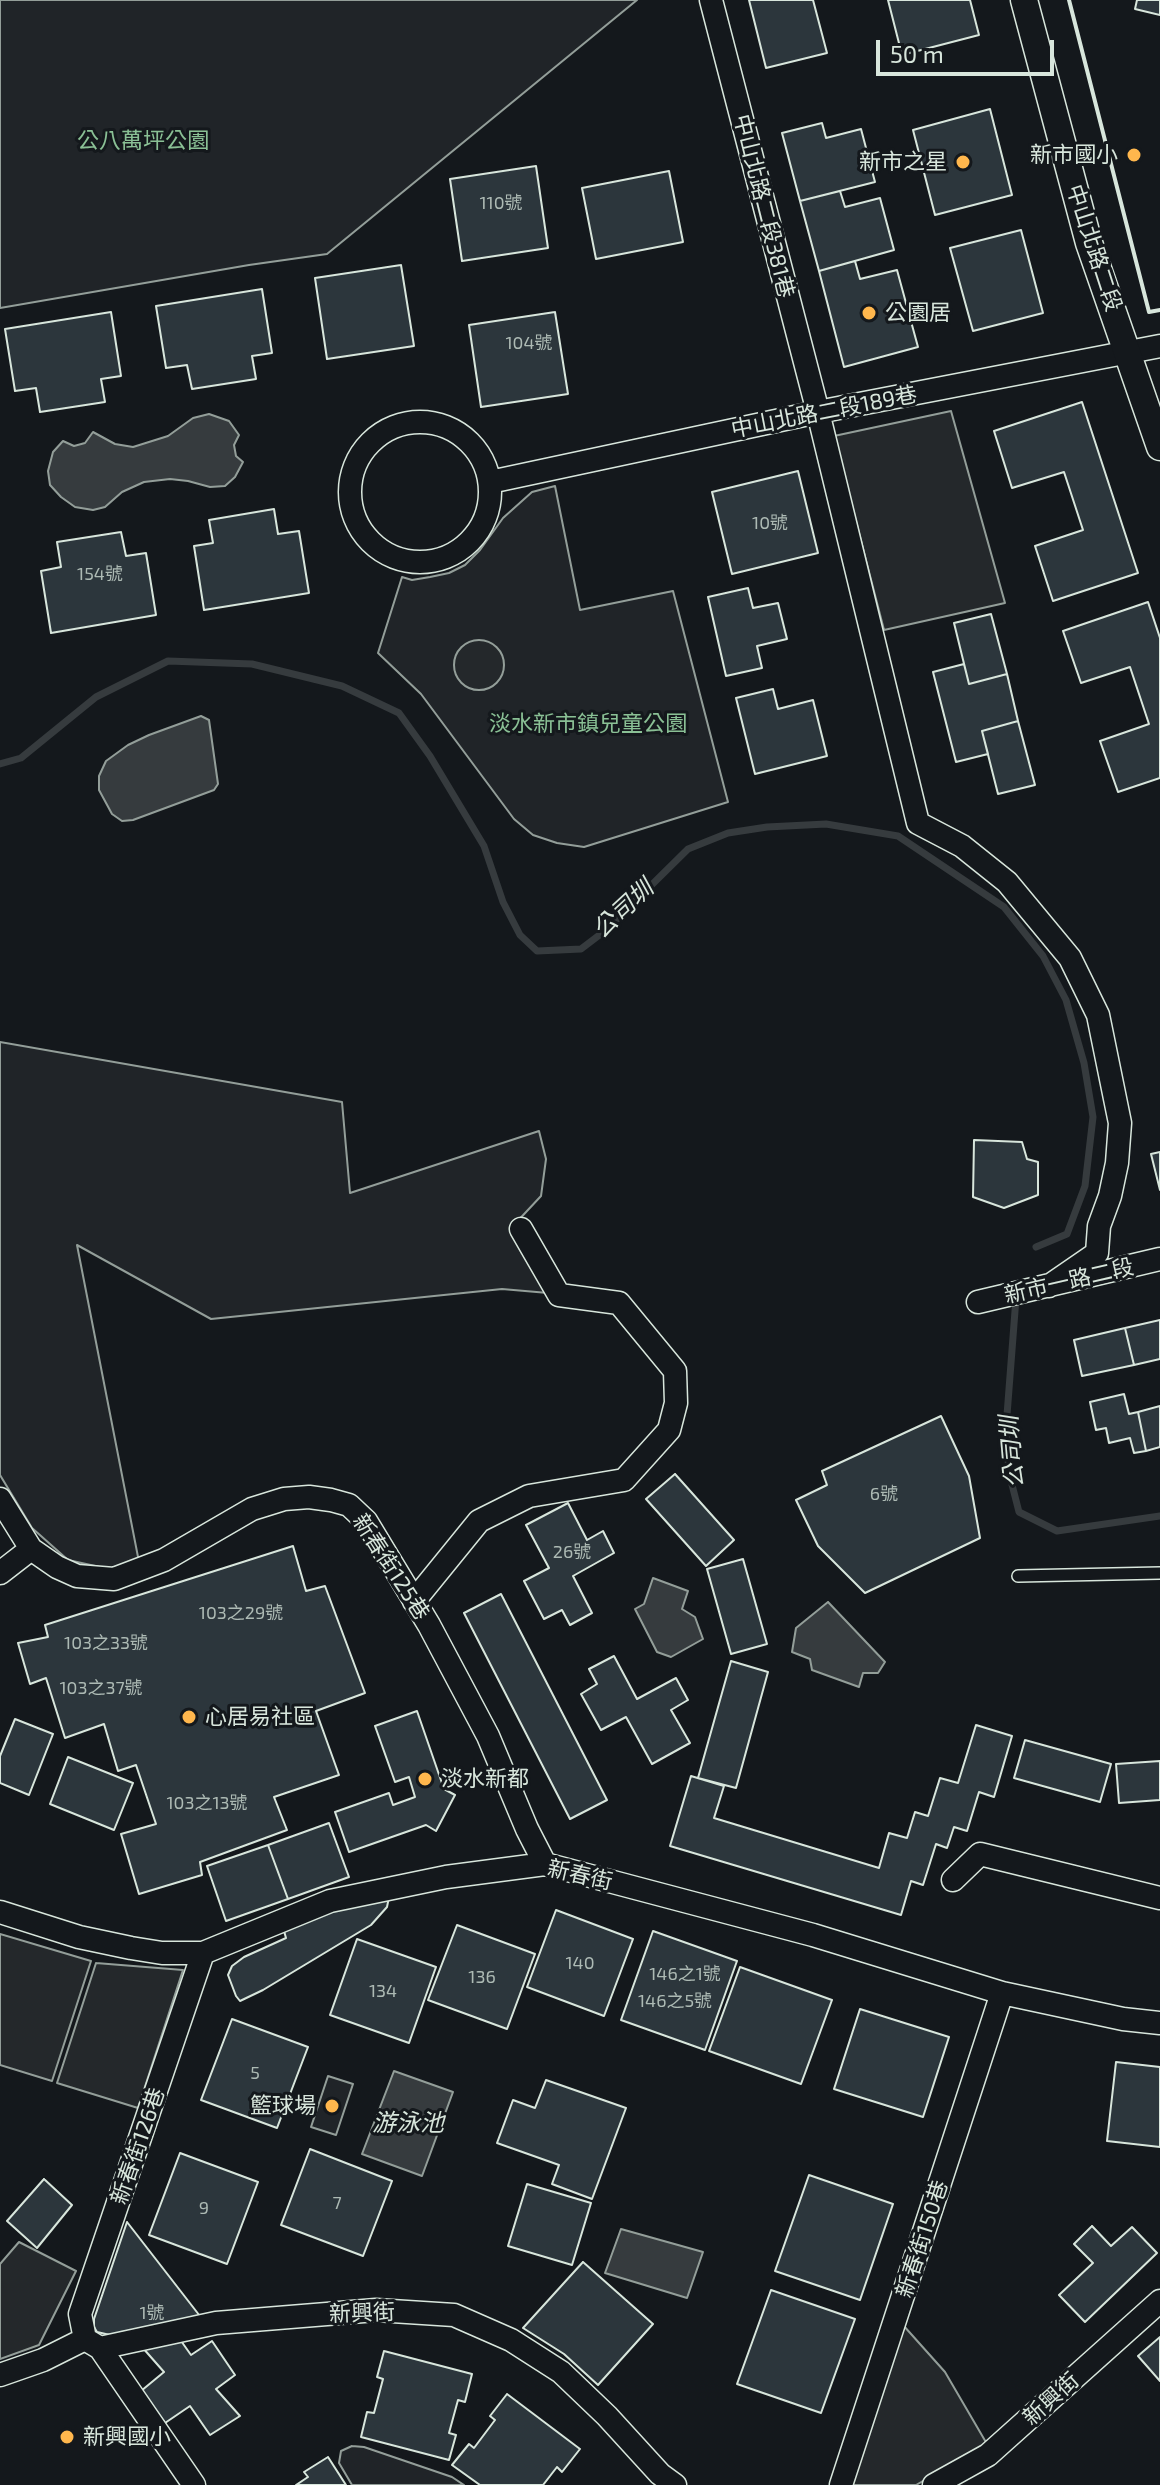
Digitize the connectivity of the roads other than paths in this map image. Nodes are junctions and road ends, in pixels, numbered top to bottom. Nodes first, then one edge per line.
1 (711, 0) edge
2 (1024, 0) edge
3 (1160, 346) edge
4 (1129, 352) junction
5 (818, 412) junction
6 (1160, 447) edge
7 (490, 482) junction
8 (521, 1229) dead end
9 (1160, 1259) edge
10 (1049, 1286) junction
11 (978, 1302) dead end
12 (0, 1499) edge
13 (31, 1549) junction
14 (0, 1573) edge
15 (1160, 1573) edge
16 (1018, 1576) dead end
17 (414, 1601) junction
18 (545, 1864) junction
19 (953, 1880) dead end
20 (1160, 1898) edge
21 (0, 1912) edge
22 (203, 1953) junction
23 (1002, 1993) junction
24 (1160, 2023) edge
25 (1160, 2301) edge
26 (92, 2344) junction
27 (0, 2375) edge
28 (194, 2485) edge
29 (675, 2485) edge
30 (841, 2485) edge
31 (934, 2485) edge

1 - 5 street, 中山北路二段381巷
2 - 4 street, 中山北路二段
3 - 4 street, 中山北路二段189巷
4 - 5 street, 中山北路二段189巷
4 - 6 street, 中山北路二段
5 - 7 street, 中山北路二段189巷
5 - 10 street, 中山北路二段381巷
7 - 7 street
8 - 17 street
9 - 10 street, 新市一路二段
10 - 11 street, 新市一路二段
12 - 13 street, 新春街125巷
13 - 14 street
13 - 17 street, 新春街125巷
15 - 16 lane
17 - 18 street, 新春街125巷
18 - 22 street, 新春街
18 - 23 street, 新春街
19 - 20 street
21 - 22 street, 新春街
22 - 26 street, 新春街126巷
23 - 24 street, 新春街
23 - 30 street, 新春街150巷
25 - 31 street, 新興街
26 - 27 street, 新興街
26 - 28 street
26 - 29 street, 新興街

